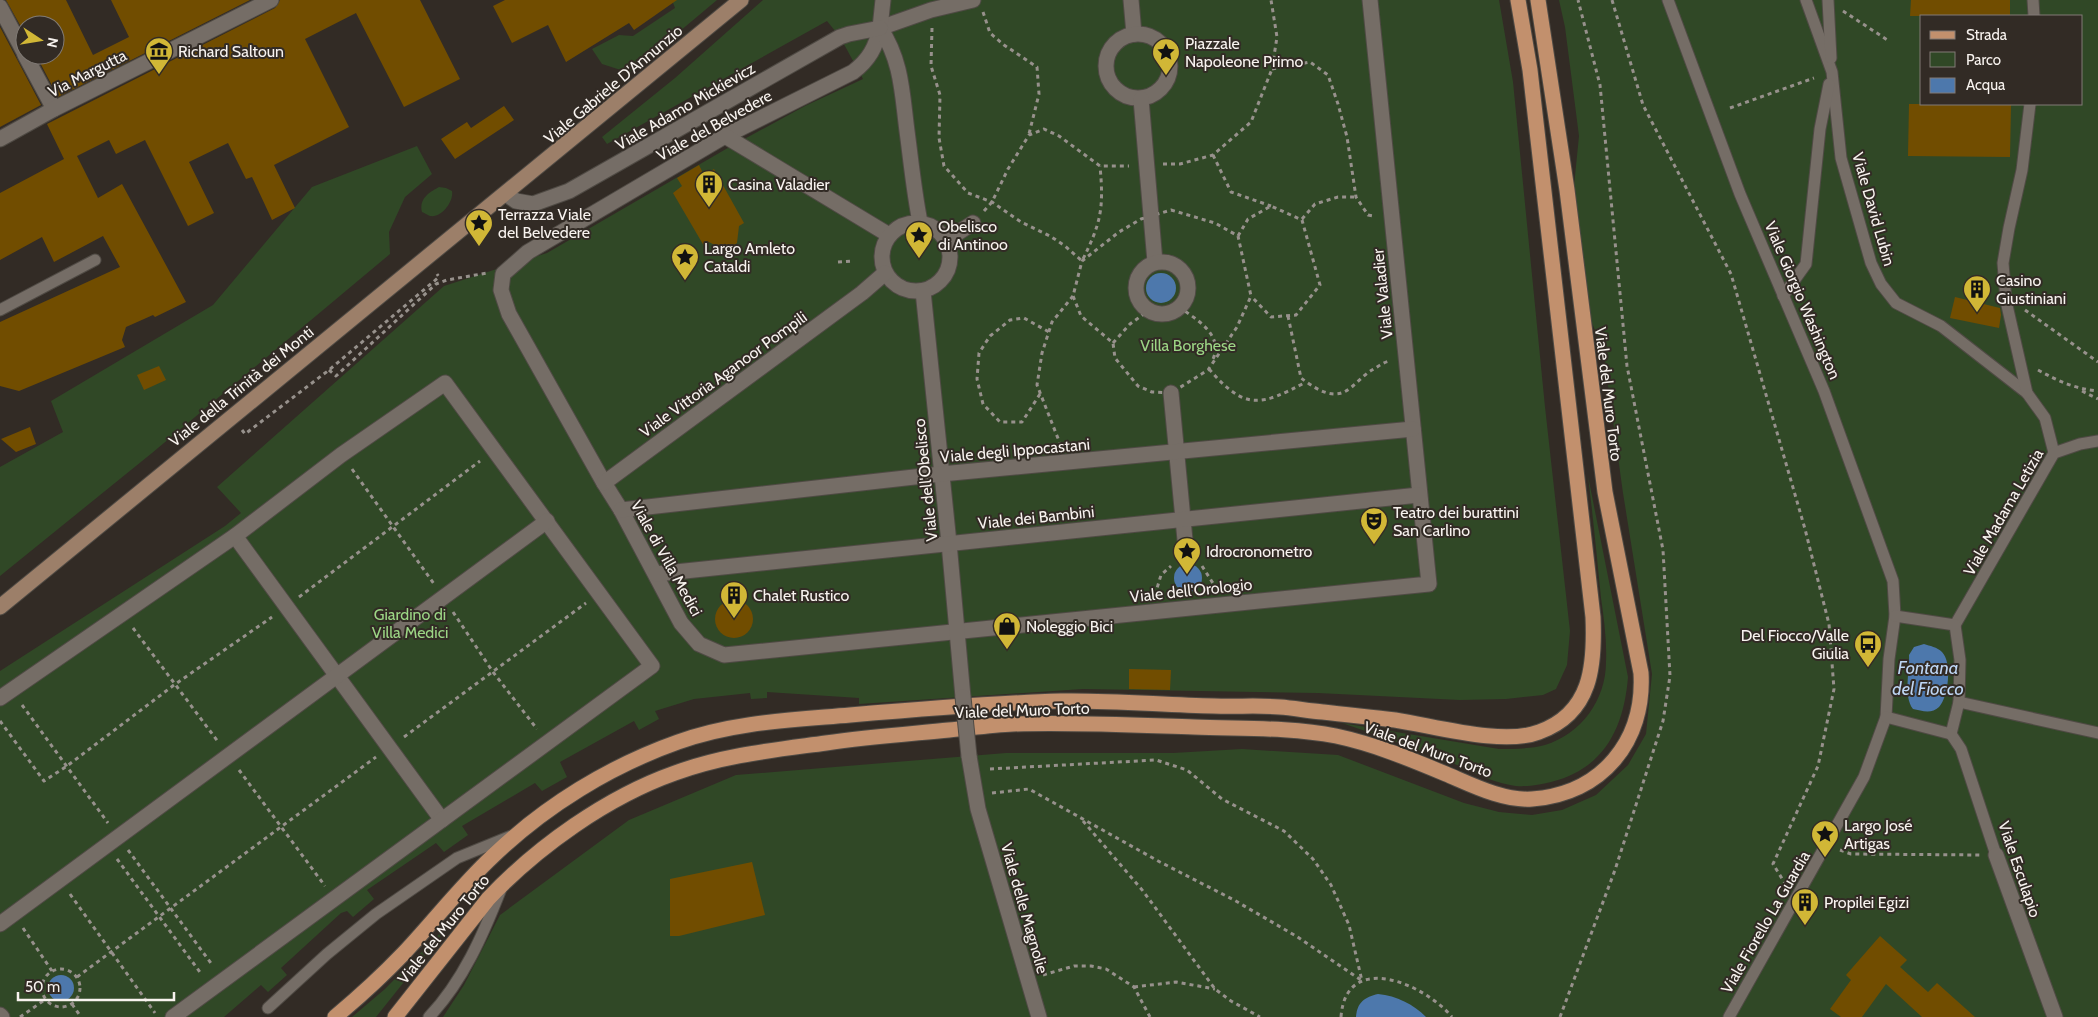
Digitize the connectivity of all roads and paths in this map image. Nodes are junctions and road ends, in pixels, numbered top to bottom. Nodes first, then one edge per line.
1 (271, 0) edge
2 (741, 0) edge
3 (883, 0) edge
4 (1131, 0) edge
5 (1370, 0) edge
6 (1518, 0) edge
7 (1538, 0) edge
8 (1612, 0) edge
9 (1668, 0) edge
10 (1806, 0) edge
11 (2034, 0) edge
12 (1828, 1) edge
13 (978, 4) edge
14 (0, 7) edge
15 (931, 10) junction
16 (2034, 15) edge
17 (880, 28) junction
18 (1134, 34) junction
19 (15, 36) edge
20 (1889, 41) dead end
21 (30, 65) edge
22 (1272, 69) dead end
23 (1832, 72) junction
24 (1141, 98) junction
25 (2030, 105) edge
26 (1730, 108) dead end
27 (54, 109) junction
28 (1029, 135) dead end
29 (725, 136) junction
30 (0, 139) edge
31 (1213, 155) dead end
32 (1100, 166) dead end
33 (506, 194) junction
34 (1356, 197) junction
35 (1271, 206) junction
36 (1152, 216) junction
37 (1392, 218) junction
38 (1302, 220) junction
39 (920, 222) junction
40 (973, 223) dead end
41 (889, 234) junction
42 (1238, 236) junction
43 (947, 240) junction
44 (95, 260) dead end
45 (853, 261) dead end
46 (1082, 261) junction
47 (838, 262) dead end
48 (1155, 262) junction
49 (886, 273) junction
50 (437, 274) dead end
51 (503, 274) junction
52 (922, 291) junction
53 (1073, 296) junction
54 (1252, 296) junction
55 (1783, 296) junction
56 (2006, 297) junction
57 (1179, 307) junction
58 (0, 310) edge
59 (1148, 310) junction
60 (1288, 316) junction
61 (1049, 332) junction
62 (1113, 343) junction
63 (1406, 359) junction
64 (2020, 360) junction
65 (2098, 362) edge
66 (329, 370) junction
67 (1208, 370) junction
68 (1306, 382) junction
69 (2079, 389) junction
70 (2098, 391) edge
71 (1171, 393) junction
72 (2028, 393) junction
73 (1040, 394) junction
74 (2098, 399) edge
75 (231, 416) junction
76 (1413, 429) junction
77 (2098, 441) edge
78 (1176, 452) junction
79 (2054, 453) junction
80 (1068, 463) junction
81 (941, 474) junction
82 (604, 483) junction
83 (1420, 495) junction
84 (621, 510) junction
85 (1182, 520) junction
86 (547, 521) junction
87 (235, 536) junction
88 (950, 543) junction
89 (1187, 561) dead end
90 (656, 574) junction
91 (1429, 584) joint
92 (599, 594) junction
93 (0, 607) edge
94 (1895, 616) junction
95 (1955, 625) junction
96 (956, 632) junction
97 (336, 676) junction
98 (963, 697) joint
99 (0, 698) edge
100 (1960, 702) junction
101 (1886, 716) junction
102 (0, 721) edge
103 (2098, 733) edge
104 (1951, 734) junction
105 (389, 748) junction
106 (970, 763) junction
107 (44, 781) dead end
108 (977, 802) junction
109 (1080, 818) junction
110 (442, 820) junction
111 (517, 834) junction
112 (107, 845) junction
113 (1826, 845) junction
114 (1996, 854) junction
115 (60, 880) junction
116 (504, 882) junction
117 (1788, 888) dead end
118 (14, 915) junction
119 (159, 916) junction
120 (0, 924) edge
121 (111, 953) junction
122 (52, 972) junction
123 (76, 977) junction
124 (1028, 980) junction
125 (1362, 981) junction
126 (1134, 987) junction
127 (1215, 988) junction
128 (212, 989) junction
129 (46, 999) junction
130 (72, 1004) junction
131 (268, 1008) dead end
132 (20, 1017) edge
133 (81, 1017) edge
134 (158, 1017) edge
135 (173, 1017) edge
136 (335, 1017) edge
137 (395, 1017) edge
138 (429, 1017) edge
139 (1039, 1017) edge
140 (1150, 1017) edge
141 (1260, 1017) edge
142 (1341, 1017) edge
143 (1452, 1017) edge
144 (1729, 1017) edge
145 (2055, 1017) edge

1 - 27 street, Via Margutta
2 - 33 street, Viale Gabriele D'Annunzio
3 - 17 street, Viale del Belvedere
4 - 18 street
5 - 37 street, Viale Valadier
6 - 111 main road, Viale del Muro Torto
7 - 116 main road, Viale del Muro Torto
8 - 117 path
9 - 55 lane, Viale Giorgio Washington
10 - 23 lane, Viale David Lubin
11 - 16 lane
12 - 20 path
12 - 23 lane, Viale David Lubin
13 - 15 street
13 - 28 path
14 - 19 street
15 - 17 street
15 - 46 path
17 - 29 street, Viale del Belvedere
17 - 33 street, Viale Adamo Mickievicz
17 - 39 street
18 - 24 street
18 - 24 street
21 - 27 street
22 - 34 path
23 - 26 path
23 - 55 lane, Viale David Lubin
23 - 72 lane, Viale David Lubin
24 - 36 street
25 - 56 lane
27 - 30 street, Via Margutta
29 - 41 street
29 - 51 street, Viale del Belvedere
31 - 35 path
32 - 46 path
33 - 75 street, Viale della Trinità dei Monti
34 - 37 path
34 - 38 path
35 - 38 path
35 - 42 path
36 - 42 path
36 - 46 path
36 - 48 street
37 - 63 street, Viale Valadier
38 - 60 path
39 - 41 street
39 - 43 street
40 - 43 street
41 - 49 street
42 - 54 path
43 - 52 street
44 - 58 lane
45 - 47 path
46 - 53 path
48 - 57 street
48 - 59 street
49 - 52 street
49 - 82 street, Viale Vittoria Aganoor Pompili
50 - 66 path
51 - 66 path
51 - 82 street, Viale di Villa Medici
52 - 81 street, Viale dell'Obelisco
53 - 61 path
53 - 62 path
54 - 60 path
54 - 67 path
55 - 94 lane, Viale Giorgio Washington
56 - 64 lane
56 - 65 path
57 - 59 street
57 - 67 path
59 - 62 path
60 - 68 path
61 - 73 path
61 - 73 path
62 - 71 path
63 - 68 path
63 - 76 street, Viale Valadier
64 - 69 path
64 - 72 lane
66 - 75 path
67 - 68 path
67 - 71 path
69 - 70 path
69 - 74 path
71 - 78 street
72 - 79 lane, Viale David Lubin
73 - 80 path
75 - 93 street, Viale della Trinità dei Monti
76 - 78 street, Viale degli Ippocastani
76 - 83 street, Viale Valadier
77 - 79 lane, Viale Madama Letizia
78 - 80 street, Viale degli Ippocastani
78 - 85 street
79 - 95 lane, Viale Madama Letizia
80 - 81 street, Viale degli Ippocastani
81 - 84 street, Viale degli Ippocastani
81 - 88 street, Viale dell'Obelisco
82 - 84 street, Viale di Villa Medici
83 - 85 street, Viale dei Bambini
83 - 91 street, Viale Valadier
84 - 90 street, Viale di Villa Medici
85 - 88 street, Viale dei Bambini
85 - 89 street
86 - 87 street
86 - 92 street
86 - 97 street
87 - 97 street
87 - 99 street
88 - 90 street, Viale dei Bambini
88 - 96 street, Viale dell'Obelisco
90 - 96 street, Viale di Villa Medici
91 - 96 street, Viale dell'Orologio
92 - 105 path
92 - 110 street
94 - 95 lane
94 - 101 lane, Viale Fiorello La Guardia
95 - 100 lane
96 - 98 street, Viale dell'Obelisco
97 - 105 street
97 - 112 street
98 - 106 street, Viale delle Magnolie, bridge
100 - 103 lane
100 - 104 lane
101 - 104 lane
101 - 113 lane, Viale Fiorello La Guardia
102 - 107 path
104 - 114 lane, Viale Esculapio
105 - 110 street
105 - 119 path
106 - 108 street, Viale delle Magnolie
106 - 125 path
108 - 109 path
108 - 124 street, Viale delle Magnolie
109 - 125 path
109 - 127 path
110 - 128 street
111 - 131 lane
111 - 136 main road, Viale del Muro Torto
112 - 115 street
112 - 119 path
113 - 114 path
113 - 144 lane, Viale Fiorello La Guardia
114 - 145 street, Viale Esculapio
115 - 118 street
115 - 121 path
116 - 137 main road, Viale del Muro Torto
116 - 138 lane
118 - 120 street
118 - 122 path
119 - 121 path
119 - 128 path
121 - 123 path
121 - 134 path
122 - 123 path
122 - 129 path
123 - 130 path
124 - 126 path
124 - 139 street, Viale delle Magnolie
125 - 142 path
125 - 143 path
126 - 127 path
126 - 140 path
127 - 141 path
128 - 135 street
129 - 130 path
129 - 132 path
130 - 133 path

